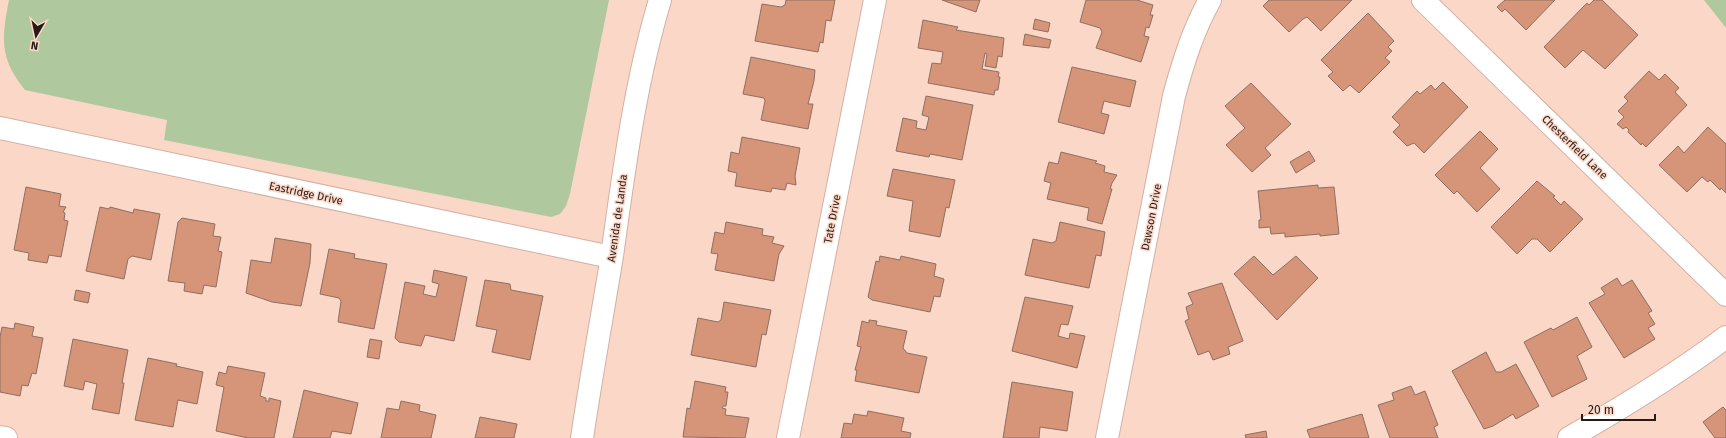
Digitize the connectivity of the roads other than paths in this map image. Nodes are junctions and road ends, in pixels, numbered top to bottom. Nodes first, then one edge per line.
1 (660, 0) edge
2 (876, 0) edge
3 (1210, 0) edge
4 (1423, 0) edge
5 (0, 128) edge
6 (611, 257) junction
7 (1726, 295) edge
8 (1726, 338) edge
9 (0, 437) edge
10 (6, 438) edge
11 (582, 438) edge
12 (788, 438) edge
13 (1107, 438) edge
14 (1569, 438) edge

1 - 6 street, Avenida de Landa
2 - 12 street, Tate Drive
3 - 13 street, Dawson Drive
4 - 7 street, Chesterfield Lane
5 - 6 street, Eastridge Drive
6 - 11 street, Avenida de Landa
8 - 14 street
9 - 10 street

